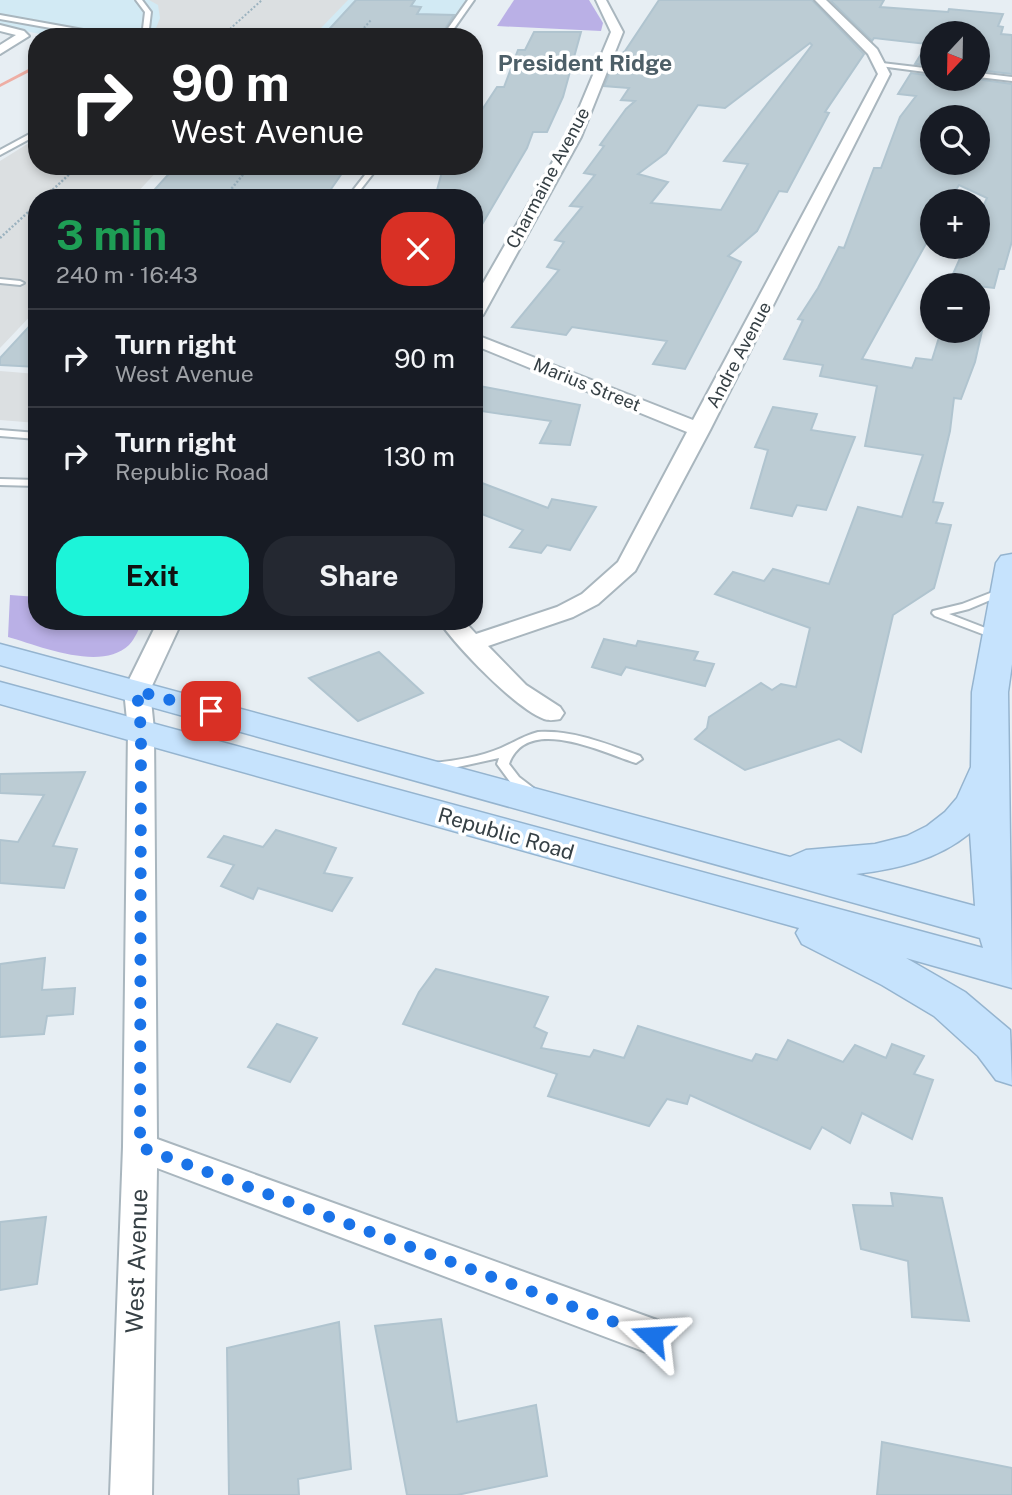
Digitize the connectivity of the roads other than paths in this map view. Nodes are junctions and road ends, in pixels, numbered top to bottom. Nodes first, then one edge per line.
1 (139, 0) edge
2 (471, 0) edge
3 (601, 0) edge
4 (820, 0) edge
5 (0, 17) edge
6 (0, 28) edge
7 (61, 28) edge
8 (146, 28) edge
9 (451, 28) edge
10 (23, 34) joint
11 (0, 50) edge
12 (881, 65) junction
13 (920, 70) edge
14 (990, 76) edge
15 (1012, 79) edge
16 (28, 137) edge
17 (0, 153) edge
18 (369, 175) edge
19 (357, 189) edge
20 (0, 281) edge
21 (20, 283) dead end
22 (483, 299) edge
23 (483, 343) edge
24 (700, 430) junction
25 (0, 433) edge
26 (28, 435) edge
27 (0, 482) edge
28 (28, 483) edge
29 (1009, 576) edge
30 (166, 630) edge
31 (460, 630) edge
32 (998, 636) junction
33 (472, 643) junction
34 (6, 655) edge
35 (137, 691) junction
36 (0, 693) edge
37 (551, 712) dead end
38 (141, 730) junction
39 (508, 750) junction
40 (636, 760) dead end
41 (417, 769) junction
42 (987, 769) junction
43 (545, 803) junction
44 (770, 886) junction
45 (1005, 930) edge
46 (1012, 972) edge
47 (1012, 1067) edge
48 (140, 1147) junction
49 (652, 1336) dead end
50 (131, 1495) edge

1 - 8 lane
2 - 9 lane
3 - 22 street, Charmaine Avenue
4 - 12 street
5 - 7 lane
6 - 10 street
10 - 11 street
12 - 13 lane
12 - 24 street, Andre Avenue
14 - 15 lane
16 - 17 lane
18 - 19 lane
20 - 21 lane
23 - 24 street, Marius Street
24 - 33 street, Andre Avenue
25 - 26 lane
27 - 28 lane
29 - 32 main road
29 - 32 lane
30 - 35 street
31 - 33 street
32 - 42 main road
33 - 37 street
34 - 35 main road, Republic Road
35 - 38 street, West Avenue
35 - 41 main road, Republic Road
36 - 38 main road, Republic Road
38 - 44 main road, Republic Road
38 - 48 street, West Avenue
39 - 40 lane
39 - 41 lane
39 - 43 lane
41 - 43 main road, Republic Road
42 - 44 main road
42 - 45 main road
43 - 44 main road, Republic Road
44 - 45 main road, Republic Road
44 - 46 main road, Republic Road
44 - 47 main road
45 - 46 main road
48 - 49 street
48 - 50 street, West Avenue

